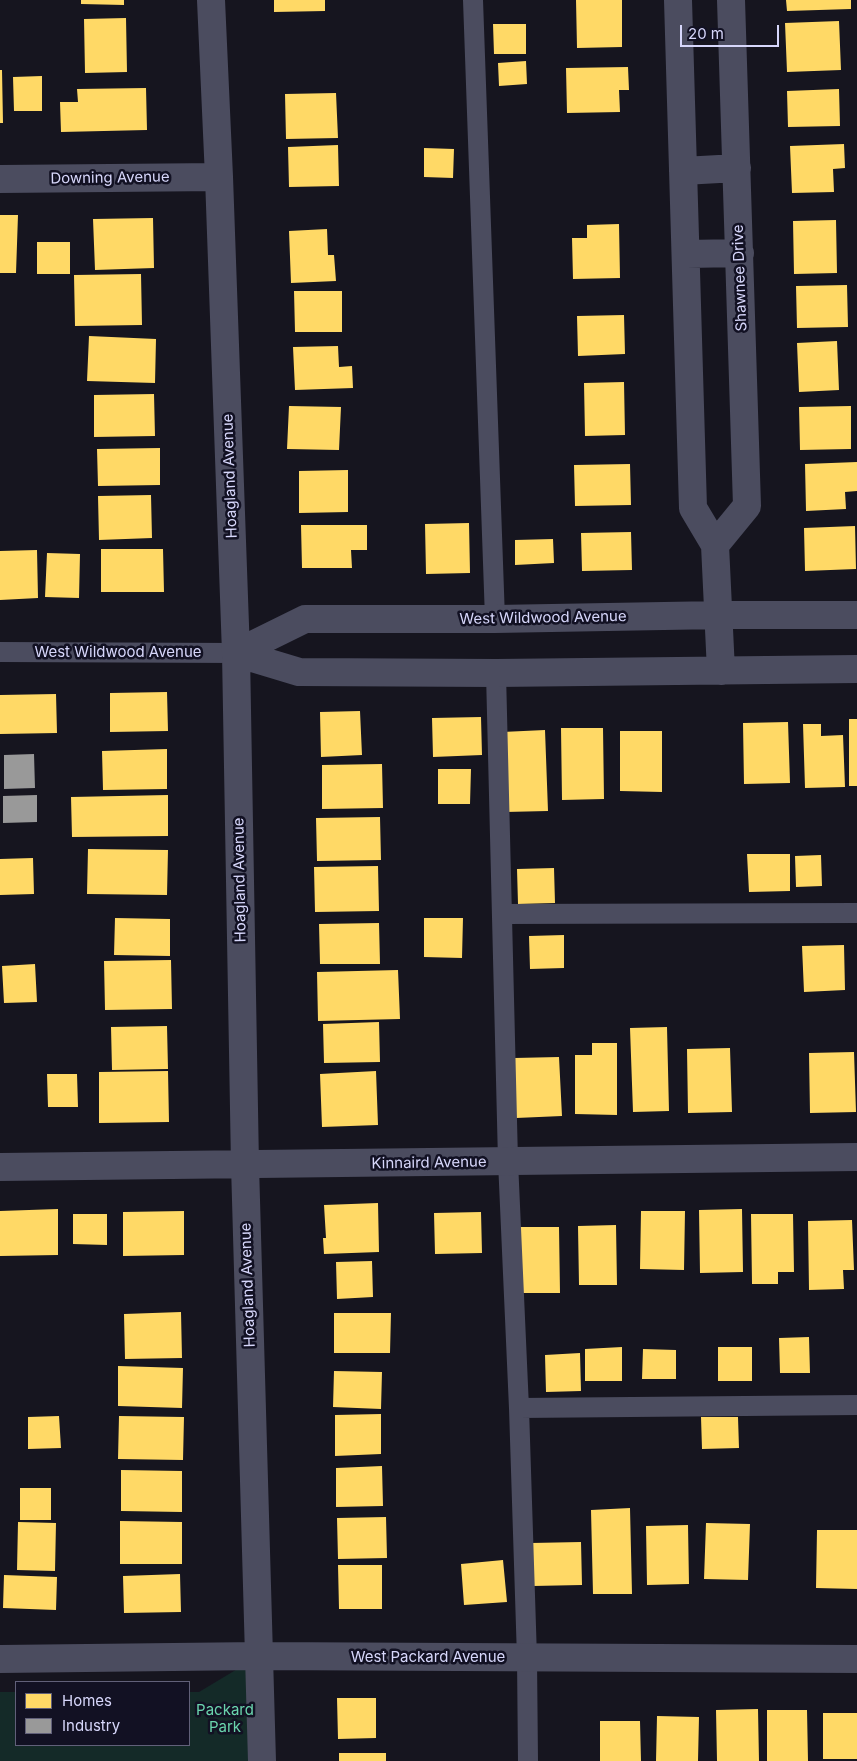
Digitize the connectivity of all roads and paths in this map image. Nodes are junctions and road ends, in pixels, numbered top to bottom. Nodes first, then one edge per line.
1 (211, 0) edge
2 (474, 0) edge
3 (678, 0) edge
4 (731, 0) edge
5 (737, 168) junction
6 (683, 171) junction
7 (219, 177) junction
8 (0, 179) edge
9 (740, 253) junction
10 (687, 254) junction
11 (715, 545) junction
12 (720, 615) junction
13 (857, 615) edge
14 (495, 619) junction
15 (0, 652) edge
16 (236, 654) junction
17 (857, 669) edge
18 (721, 671) junction
19 (496, 673) junction
20 (502, 914) junction
21 (857, 914) edge
22 (857, 1157) edge
23 (508, 1161) junction
24 (245, 1165) junction
25 (0, 1167) edge
26 (857, 1404) edge
27 (519, 1408) junction
28 (259, 1656) junction
29 (0, 1658) edge
30 (527, 1658) junction
31 (857, 1660) edge
32 (262, 1761) edge
33 (528, 1761) edge

1 - 7 street, Hoagland Avenue
2 - 14 lane
3 - 6 street
4 - 5 street, Shawnee Drive
5 - 6 street
5 - 9 street, Shawnee Drive
6 - 10 street
7 - 8 street, Downing Avenue
7 - 16 street, Hoagland Avenue
9 - 10 street
9 - 11 street, Shawnee Drive
10 - 11 street
11 - 12 street
12 - 13 street, West Wildwood Avenue
12 - 14 street, West Wildwood Avenue
12 - 18 street
14 - 16 street, West Wildwood Avenue
15 - 16 lane, West Wildwood Avenue
16 - 19 street, West Wildwood Avenue
16 - 24 street, Hoagland Avenue
17 - 18 street, West Wildwood Avenue
18 - 19 street, West Wildwood Avenue
19 - 20 lane
20 - 21 lane
20 - 23 lane
22 - 23 street, Kinnaird Avenue
23 - 24 street, Kinnaird Avenue
23 - 27 lane
24 - 25 street, Kinnaird Avenue
24 - 28 street, Hoagland Avenue
26 - 27 lane
27 - 30 lane
28 - 29 street, West Packard Avenue
28 - 30 street, West Packard Avenue
28 - 32 street, Hoagland Avenue
30 - 31 street, West Packard Avenue
30 - 33 lane

